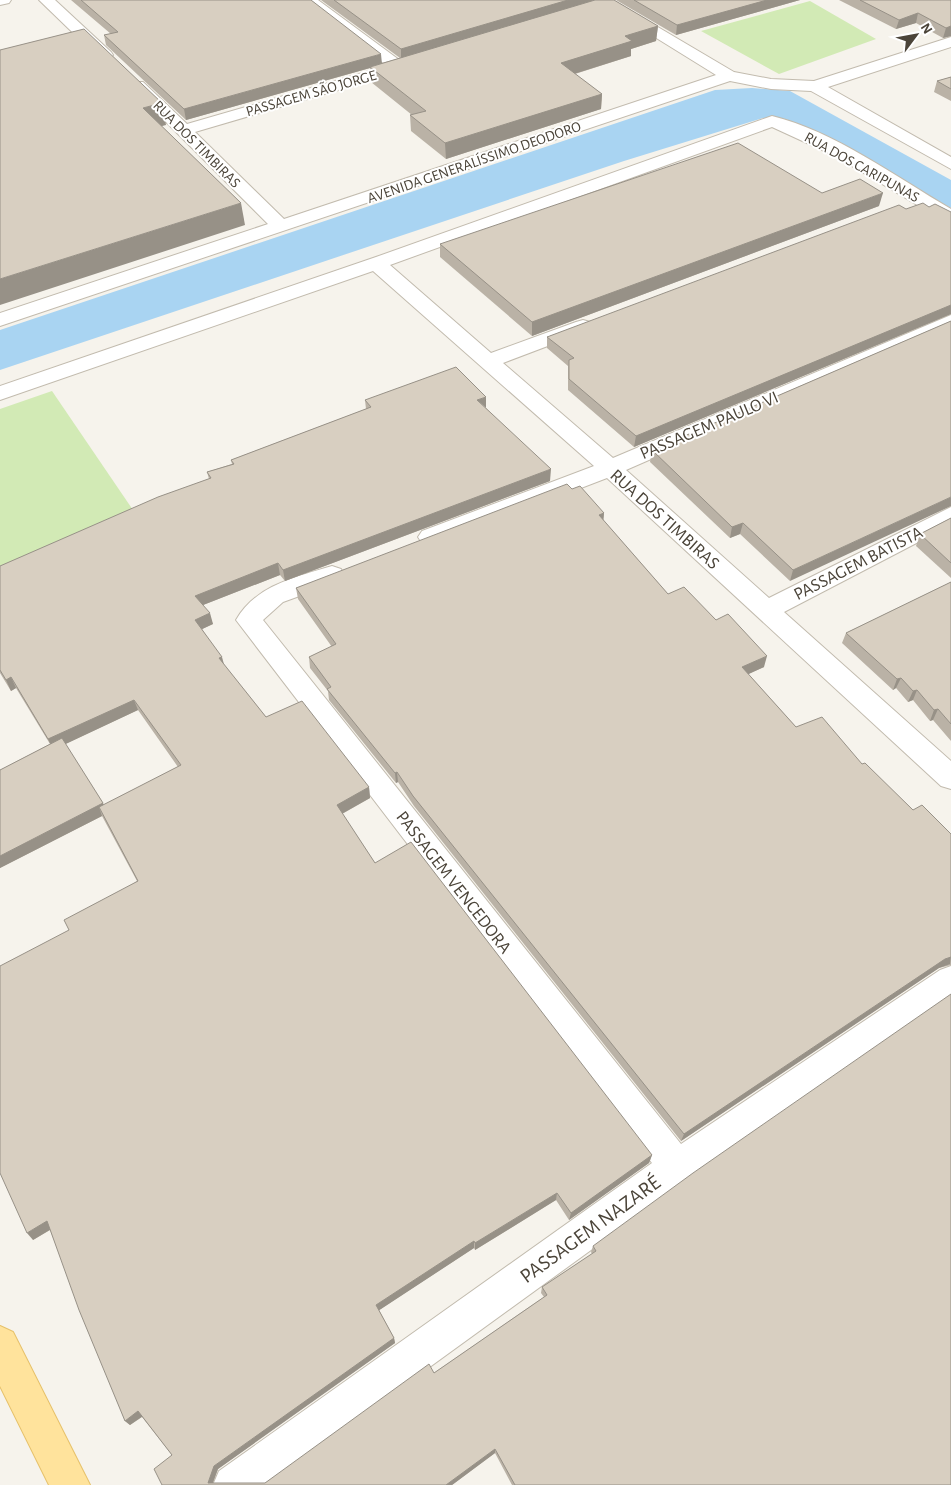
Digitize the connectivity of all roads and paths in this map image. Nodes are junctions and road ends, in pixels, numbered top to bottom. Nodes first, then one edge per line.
1 (4, 0) edge
2 (46, 0) edge
3 (309, 0) edge
4 (0, 1) edge
5 (600, 5) edge
6 (951, 42) edge
7 (418, 61) edge
8 (399, 67) junction
9 (729, 76) junction
10 (815, 86) junction
11 (185, 130) junction
12 (951, 164) edge
13 (919, 199) junction
14 (901, 206) edge
15 (951, 217) edge
16 (282, 227) junction
17 (376, 264) junction
18 (0, 320) edge
19 (598, 320) edge
20 (951, 321) edge
21 (488, 361) junction
22 (0, 393) edge
23 (610, 468) junction
24 (951, 515) edge
25 (407, 546) edge
26 (351, 567) edge
27 (766, 610) junction
28 (951, 778) edge
29 (951, 980) edge
30 (677, 1167) junction
31 (0, 1345) edge
32 (70, 1485) edge
33 (233, 1485) edge

1 - 4 street
2 - 11 street, RUA DOS TIMBIRAS
3 - 8 street
5 - 9 street
6 - 10 street, AVENIDA GENERALÍSSIMO DEODORO
7 - 8 street, PASSAGEM SÃO JORGE
8 - 11 street, PASSAGEM SÃO JORGE
9 - 10 street, AVENIDA GENERALÍSSIMO DEODORO
9 - 16 street, AVENIDA GENERALÍSSIMO DEODORO
10 - 12 street
11 - 16 street, RUA DOS TIMBIRAS
13 - 14 street
13 - 15 street, RUA DOS CARIPUNAS
13 - 17 street, RUA DOS CARIPUNAS
16 - 18 street, AVENIDA GENERALÍSSIMO DEODORO
17 - 21 street, RUA DOS TIMBIRAS
17 - 22 street
19 - 21 street
20 - 23 street, PASSAGEM PAULO VI
21 - 23 street, RUA DOS TIMBIRAS
23 - 25 street, PASSAGEM PAULO VI
23 - 27 street, RUA DOS TIMBIRAS
24 - 27 street, PASSAGEM BATISTA
26 - 30 street, PASSAGEM VENCEDORA
27 - 28 street, RUA DOS TIMBIRAS
29 - 30 street, PASSAGEM NAZARÉ
30 - 33 street, PASSAGEM NAZARÉ
31 - 32 main road

